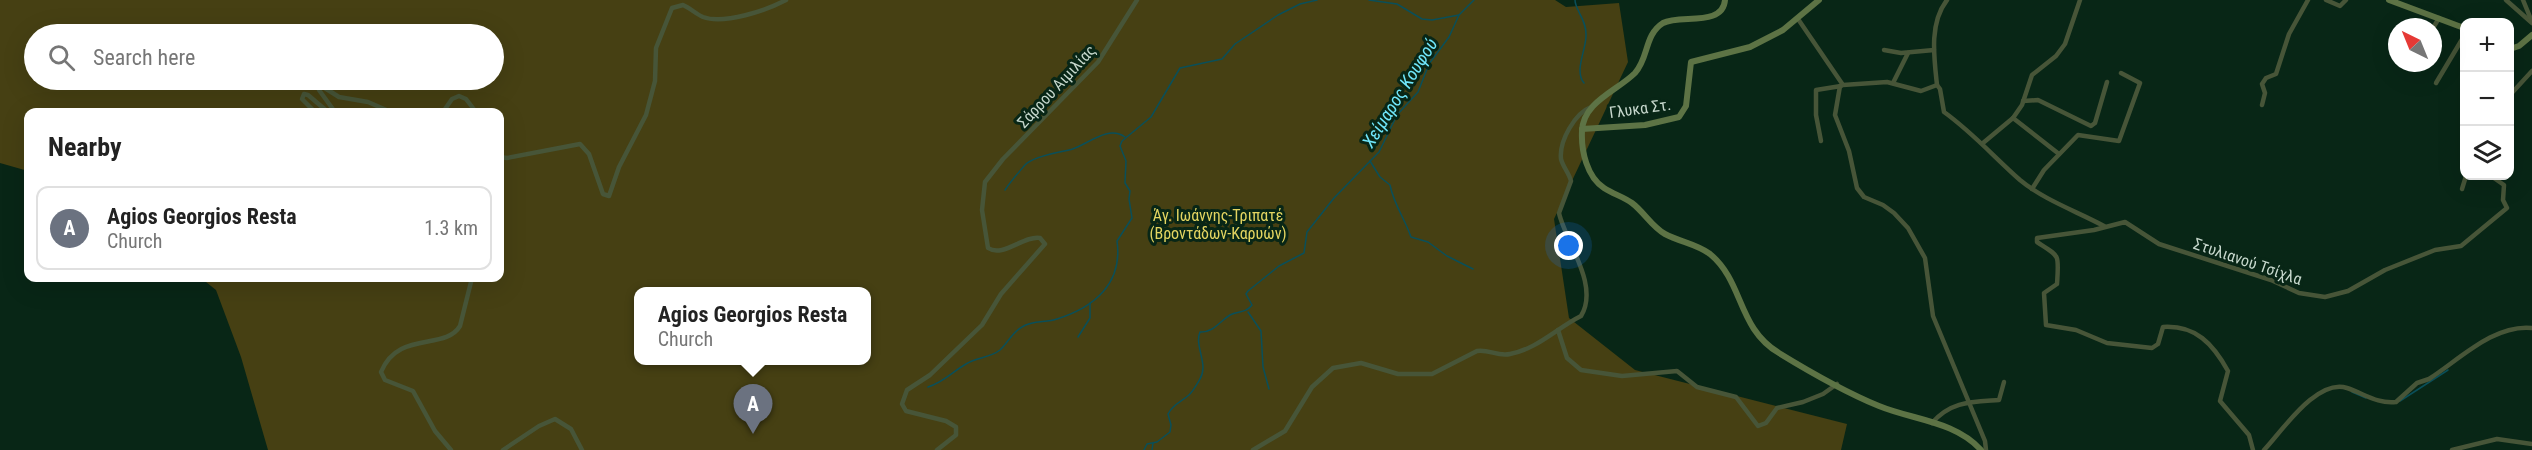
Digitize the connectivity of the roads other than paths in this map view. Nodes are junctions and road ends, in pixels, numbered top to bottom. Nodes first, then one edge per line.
1 (786, 0) edge
2 (1137, 0) edge
3 (1725, 0) edge
4 (1819, 0) edge
5 (1947, 0) edge
6 (2080, 0) edge
7 (2308, 0) edge
8 (2326, 0) edge
9 (2346, 0) edge
10 (2389, 0) edge
11 (2506, 0) edge
12 (2523, 0) edge
13 (2439, 18) edge
14 (1798, 19) junction
15 (2442, 19) edge
16 (2532, 23) edge
17 (2460, 26) edge
18 (2532, 35) edge
19 (2460, 43) edge
20 (2514, 49) edge
21 (1884, 50) dead end
22 (1934, 50) junction
23 (1908, 53) junction
24 (2532, 70) edge
25 (2121, 73) dead end
26 (2107, 82) dead end
27 (1893, 83) junction
28 (2436, 83) dead end
29 (1937, 85) junction
30 (1842, 86) junction
31 (319, 90) edge
32 (327, 90) edge
33 (2514, 90) edge
34 (2023, 101) junction
35 (2262, 105) dead end
36 (1594, 106) junction
37 (311, 108) edge
38 (323, 108) edge
39 (332, 108) edge
40 (381, 108) edge
41 (446, 108) edge
42 (473, 108) edge
43 (2013, 118) junction
44 (1582, 129) junction
45 (1821, 141) dead end
46 (1983, 143) junction
47 (2059, 154) junction
48 (504, 158) edge
49 (2465, 180) edge
50 (2497, 180) edge
51 (2032, 189) junction
52 (2462, 189) dead end
53 (2104, 226) junction
54 (471, 282) edge
55 (2532, 328) edge
56 (1558, 330) junction
57 (2004, 382) dead end
58 (1837, 384) junction
59 (1969, 402) junction
60 (1932, 423) junction
61 (2532, 444) edge
62 (2474, 445) junction
63 (451, 450) edge
64 (503, 450) edge
65 (582, 450) edge
66 (937, 450) edge
67 (1253, 450) edge
68 (1981, 450) edge
69 (1986, 450) edge
70 (2253, 450) edge
71 (2264, 450) edge
72 (2452, 450) edge
73 (2467, 450) edge

1 - 48 street
2 - 66 street, Σάρρου Αιμιλίας
3 - 36 main road
4 - 14 main road, Γλυκα Στ.
5 - 22 street
6 - 34 street
7 - 35 street
8 - 9 street
10 - 13 main road
11 - 16 street
12 - 16 street
14 - 30 street
14 - 44 main road, Γλυκα Στ.
15 - 17 main road
18 - 20 main road
19 - 28 street
21 - 23 street
22 - 23 street
22 - 29 street
23 - 27 street
24 - 33 street
25 - 47 street
26 - 34 street
27 - 29 street
27 - 30 street
29 - 46 street
30 - 45 street
30 - 59 street
31 - 39 street
32 - 40 street
34 - 43 street
36 - 44 main road
36 - 56 street
37 - 38 street
41 - 42 street
43 - 46 street
43 - 47 street
44 - 58 main road
46 - 51 street
47 - 51 street
49 - 52 street
50 - 53 street, Στυλιανού Τσίχλα
51 - 53 street
53 - 70 street
54 - 63 street
55 - 71 street
56 - 58 street
56 - 67 street
57 - 59 street
58 - 60 main road
59 - 60 street
59 - 69 street
60 - 68 main road
61 - 62 street
62 - 72 street
62 - 73 street
64 - 65 street

